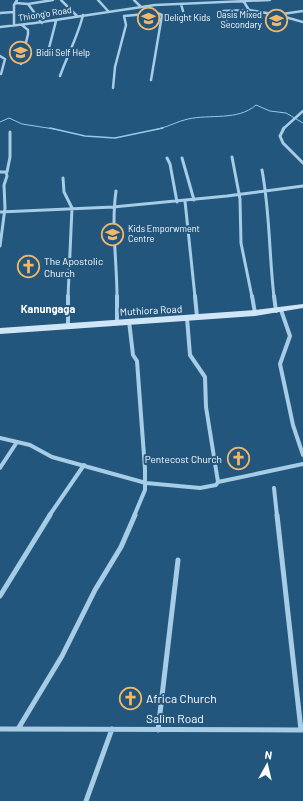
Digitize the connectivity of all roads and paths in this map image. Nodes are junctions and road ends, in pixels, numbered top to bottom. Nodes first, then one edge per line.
1 (53, 0) edge
2 (61, 0) edge
3 (98, 0) edge
4 (134, 0) edge
5 (196, 0) edge
6 (261, 0) edge
7 (270, 0) edge
8 (17, 1) edge
9 (244, 2) junction
10 (28, 4) junction
11 (181, 4) junction
12 (193, 4) junction
13 (140, 6) junction
14 (116, 10) junction
15 (248, 10) junction
16 (108, 11) junction
17 (303, 11) edge
18 (14, 12) junction
19 (183, 12) dead end
20 (0, 13) edge
21 (83, 15) junction
22 (278, 15) junction
23 (77, 16) junction
24 (124, 16) junction
25 (56, 21) junction
26 (303, 22) edge
27 (42, 23) junction
28 (227, 23) dead end
29 (22, 25) junction
30 (14, 26) junction
31 (0, 27) edge
32 (49, 48) dead end
33 (0, 56) edge
34 (21, 64) dead end
35 (1, 74) dead end
36 (60, 76) dead end
37 (151, 80) dead end
38 (113, 88) dead end
39 (303, 111) edge
40 (10, 132) dead end
41 (232, 157) dead end
42 (167, 158) dead end
43 (182, 158) dead end
44 (303, 164) edge
45 (262, 170) dead end
46 (0, 172) edge
47 (7, 172) junction
48 (63, 178) dead end
49 (303, 186) edge
50 (266, 191) junction
51 (116, 192) dead end
52 (240, 195) junction
53 (194, 200) junction
54 (185, 201) junction
55 (176, 202) junction
56 (113, 207) junction
57 (72, 208) junction
58 (2, 212) edge
59 (0, 246) edge
60 (303, 306) edge
61 (279, 310) junction
62 (255, 312) junction
63 (197, 317) junction
64 (187, 318) junction
65 (129, 321) junction
66 (117, 322) junction
67 (68, 326) junction
68 (0, 331) edge
69 (0, 438) edge
70 (17, 442) junction
71 (303, 455) edge
72 (303, 464) edge
73 (84, 465) junction
74 (0, 468) edge
75 (218, 482) junction
76 (146, 483) junction
77 (274, 488) dead end
78 (178, 560) dead end
79 (0, 596) edge
80 (0, 729) edge
81 (18, 729) junction
82 (112, 730) junction
83 (158, 730) junction
84 (302, 730) edge
85 (86, 801) edge

1 - 10 street
2 - 23 street
3 - 16 street
4 - 13 street
5 - 12 street
6 - 7 street, Thiong'o Road
6 - 9 street, Thiong'o Road
8 - 10 street
8 - 18 street
9 - 12 street, Thiong'o Road
9 - 15 street
10 - 27 street
11 - 12 street, Thiong'o Road
11 - 13 street, Thiong'o Road
11 - 19 street
13 - 14 street, Thiong'o Road
14 - 16 street, Thiong'o Road
14 - 24 street
15 - 22 street
15 - 28 street
16 - 21 street, Thiong'o Road
17 - 22 street
18 - 20 street
18 - 30 street
21 - 23 street, Thiong'o Road
21 - 36 street
22 - 26 street
23 - 25 street, Thiong'o Road
24 - 37 street
24 - 38 street
25 - 27 street, Thiong'o Road
25 - 32 street
27 - 29 street, Thiong'o Road
29 - 30 street, Thiong'o Road
29 - 34 street
30 - 31 street, Thiong'o Road
33 - 35 street
39 - 44 street
40 - 47 street
41 - 52 street
42 - 55 street
43 - 53 street
45 - 50 street
46 - 47 street
47 - 58 street
48 - 57 street
49 - 50 street
50 - 52 street
50 - 61 street
51 - 56 street
52 - 53 street
52 - 62 street
53 - 54 street
54 - 55 street
54 - 63 street
55 - 56 street
56 - 57 street
56 - 66 street
57 - 58 street
57 - 67 street
58 - 59 street
60 - 61 street, Muthiora Road
61 - 62 street, Muthiora Road
61 - 71 street
62 - 63 street, Muthiora Road
63 - 64 street, Muthiora Road
64 - 65 street, Muthiora Road
64 - 75 street
65 - 66 street, Muthiora Road
65 - 76 street
66 - 67 street, Muthiora Road
67 - 68 street, Muthiora Road
69 - 70 street
70 - 73 street
70 - 74 street
72 - 75 street
73 - 76 street
73 - 79 street
75 - 76 street
76 - 81 street
77 - 84 street
78 - 83 street
80 - 81 street, Salim Road
81 - 82 street, Salim Road
82 - 83 street, Salim Road
82 - 85 street
83 - 84 street, Salim Road

